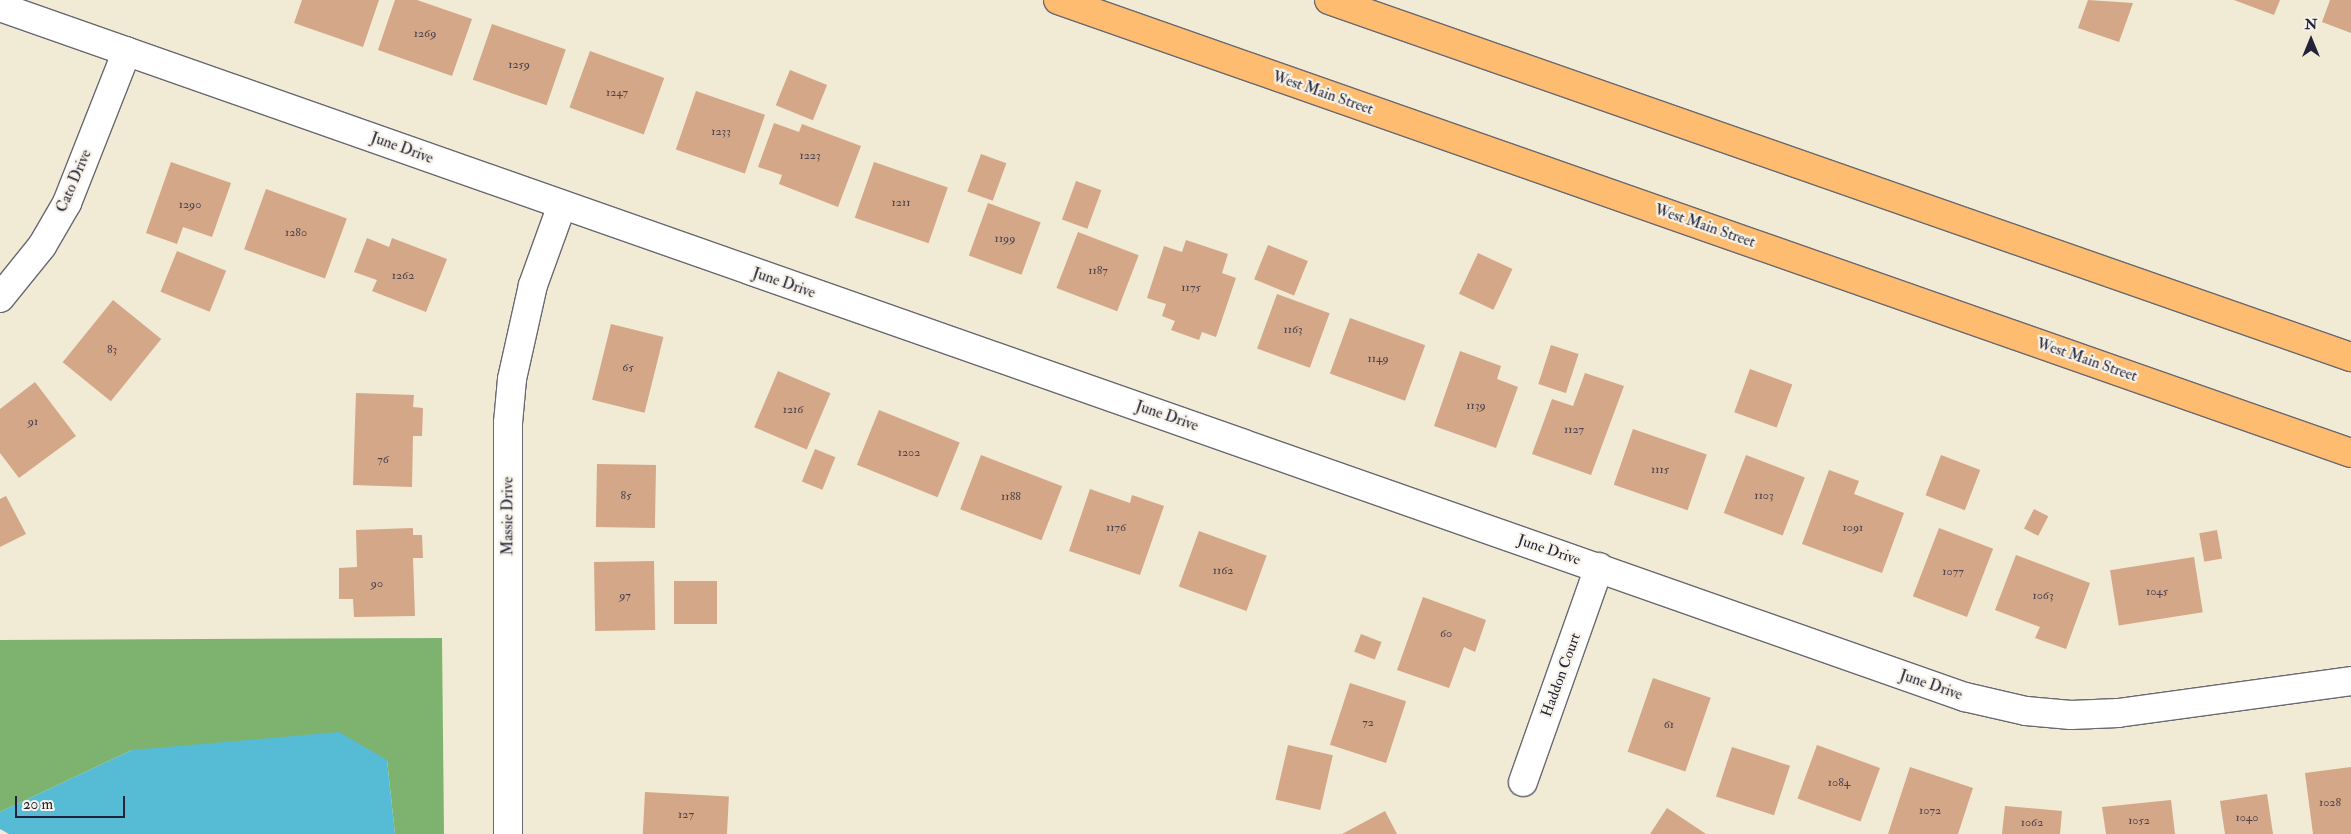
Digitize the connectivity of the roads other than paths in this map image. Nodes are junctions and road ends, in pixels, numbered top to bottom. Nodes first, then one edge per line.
1 (1058, 0) edge
2 (1330, 0) edge
3 (0, 7) edge
4 (126, 51) junction
5 (562, 205) junction
6 (0, 298) edge
7 (2351, 357) edge
8 (2351, 453) edge
9 (1599, 567) junction
10 (2351, 681) edge
11 (1523, 782) dead end
12 (508, 834) edge

1 - 8 main road, West Main Street
2 - 7 main road
3 - 4 street, June Drive
4 - 5 street, June Drive
4 - 6 street, Cato Drive
5 - 9 street, June Drive
5 - 12 street, Massie Drive
9 - 10 street, June Drive
9 - 11 street, Haddon Court

